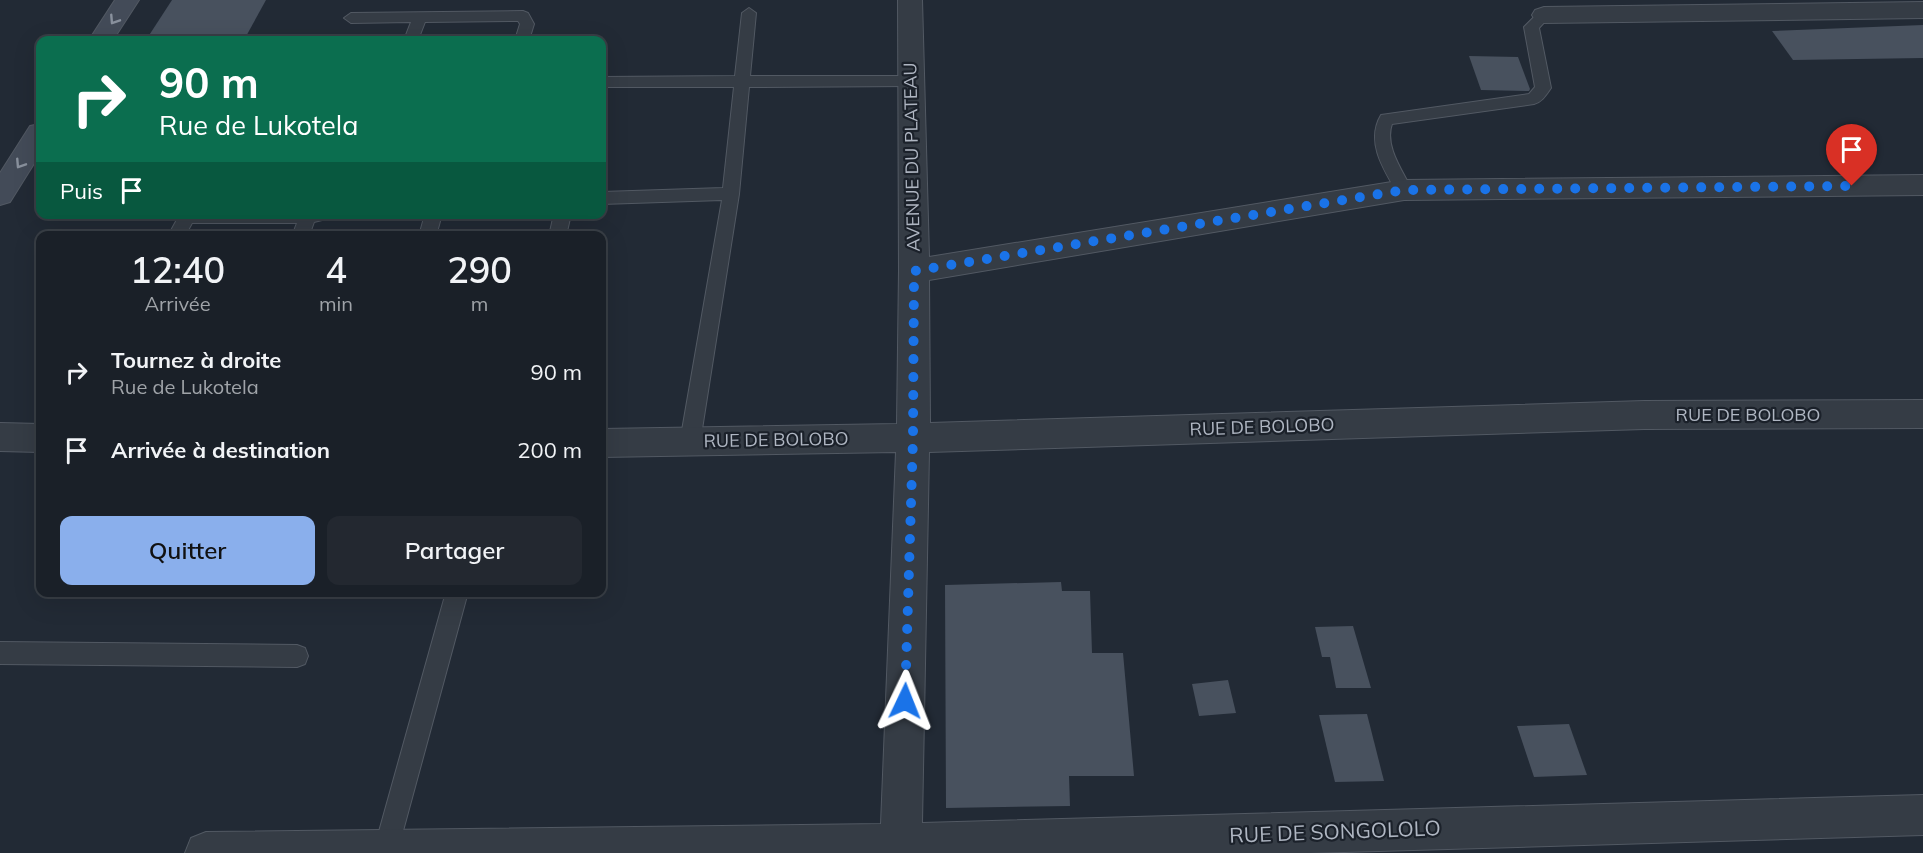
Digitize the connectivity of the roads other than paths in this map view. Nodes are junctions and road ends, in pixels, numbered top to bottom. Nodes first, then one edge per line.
1 (127, 0) edge
2 (910, 0) edge
3 (1923, 10) edge
4 (749, 13) dead end
5 (1544, 15) joint
6 (420, 17) junction
7 (351, 18) dead end
8 (104, 36) edge
9 (413, 36) edge
10 (523, 36) edge
11 (741, 81) junction
12 (910, 81) junction
13 (606, 82) edge
14 (36, 138) edge
15 (1923, 185) edge
16 (1404, 190) junction
17 (731, 194) junction
18 (0, 195) edge
19 (606, 198) edge
20 (314, 219) edge
21 (304, 231) edge
22 (914, 271) junction
23 (1923, 414) edge
24 (0, 437) edge
25 (36, 438) edge
26 (913, 438) junction
27 (690, 442) junction
28 (606, 443) edge
29 (456, 597) edge
30 (0, 652) edge
31 (297, 656) dead end
32 (1923, 815) edge
33 (901, 849) edge
34 (206, 853) edge
35 (385, 853) edge

1 -> 8 main road
2 - 12 street, AVENUE DU PLATEAU
3 - 5 street
4 - 11 lane
5 - 16 lane
6 - 7 lane
6 - 9 lane
6 - 10 lane
11 - 12 lane
11 - 13 lane
11 - 17 lane
12 - 22 street, AVENUE DU PLATEAU
14 -> 18 main road
15 - 16 street
16 - 22 street
17 - 19 lane
17 - 27 lane
20 - 21 lane
22 - 26 street, AVENUE DU PLATEAU
23 - 26 street, RUE DE BOLOBO
24 - 25 street
26 - 27 street, RUE DE BOLOBO
26 - 33 street, AVENUE DU PLATEAU
27 - 28 street, RUE DE BOLOBO
29 - 35 lane
30 - 31 lane
32 - 33 street, RUE DE SONGOLOLO
33 - 35 street, RUE DE SONGOLOLO
34 - 35 street, RUE DE SONGOLOLO

